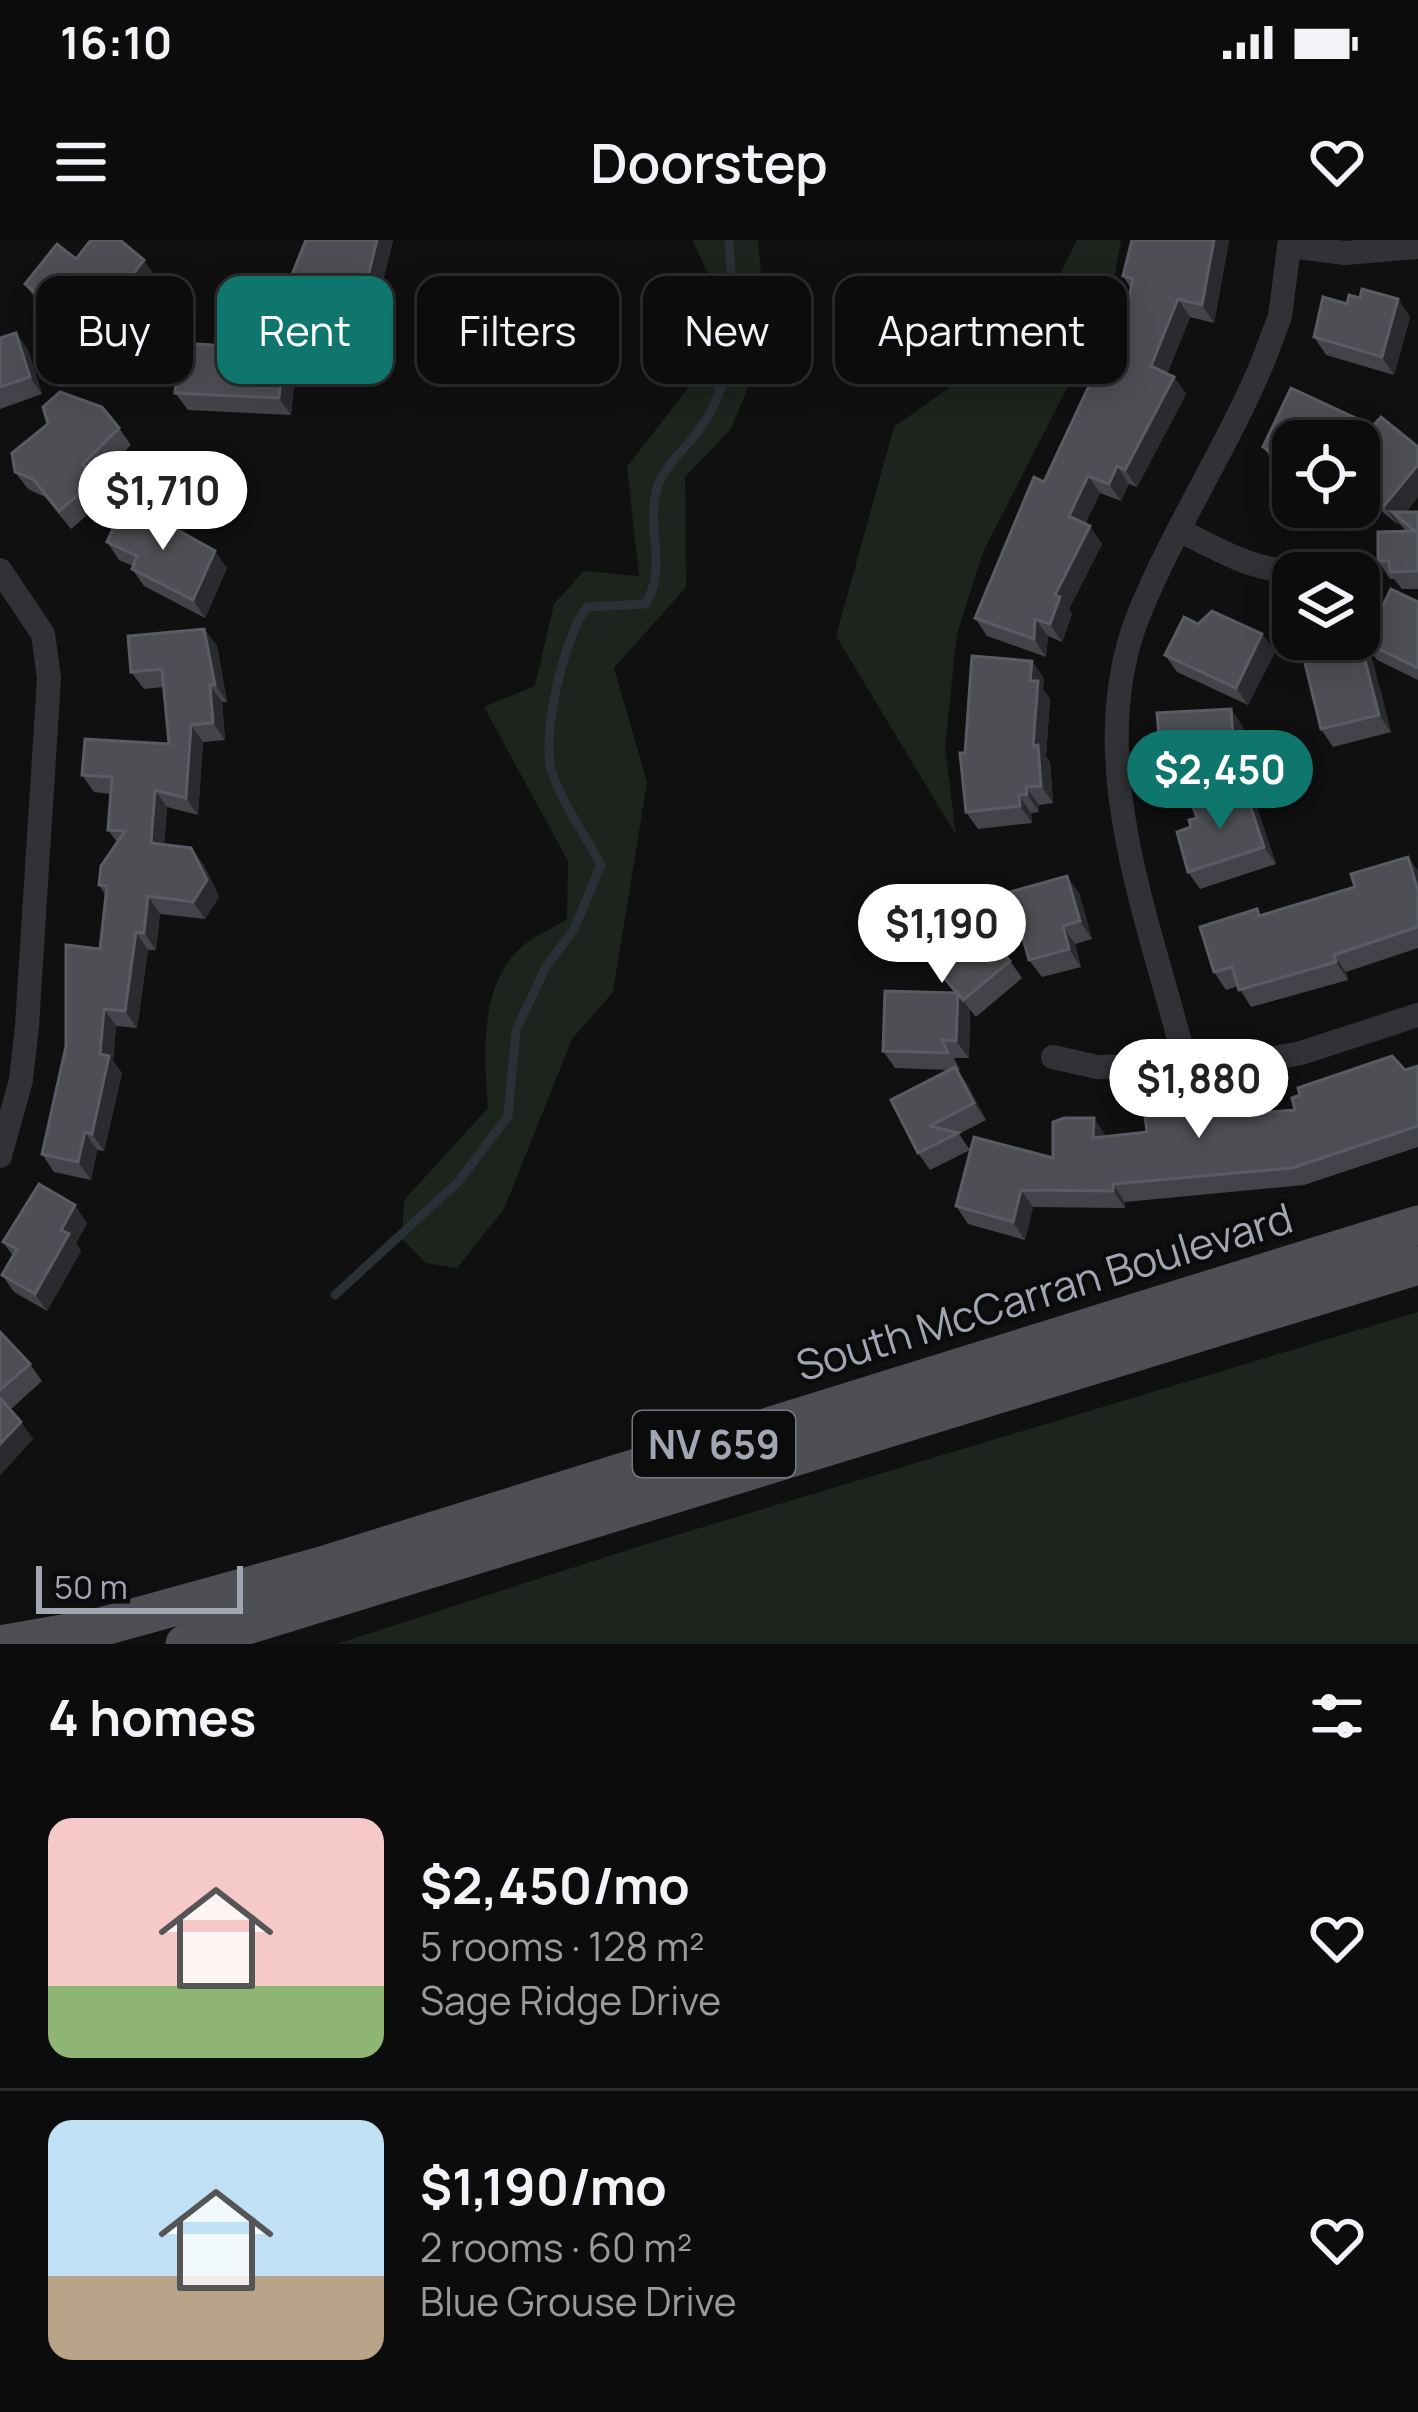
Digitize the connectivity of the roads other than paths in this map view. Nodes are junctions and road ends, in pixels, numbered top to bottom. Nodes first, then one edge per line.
1 (1290, 243) edge
2 (1418, 247) edge
3 (1179, 530) junction
4 (0, 571) edge
5 (1272, 571) edge
6 (1418, 1015) edge
7 (1053, 1057) dead end
8 (1185, 1062) junction
9 (0, 1156) edge
10 (1418, 1225) edge
11 (1418, 1265) edge
12 (6, 1644) edge
13 (185, 1644) edge

1 - 2 street
1 - 3 street
3 - 5 street
3 - 8 street
4 - 9 street
6 - 8 street
7 - 8 street
10 - 12 main road, South McCarran Boulevard / NV 659
11 - 13 main road, South McCarran Boulevard / NV 659

